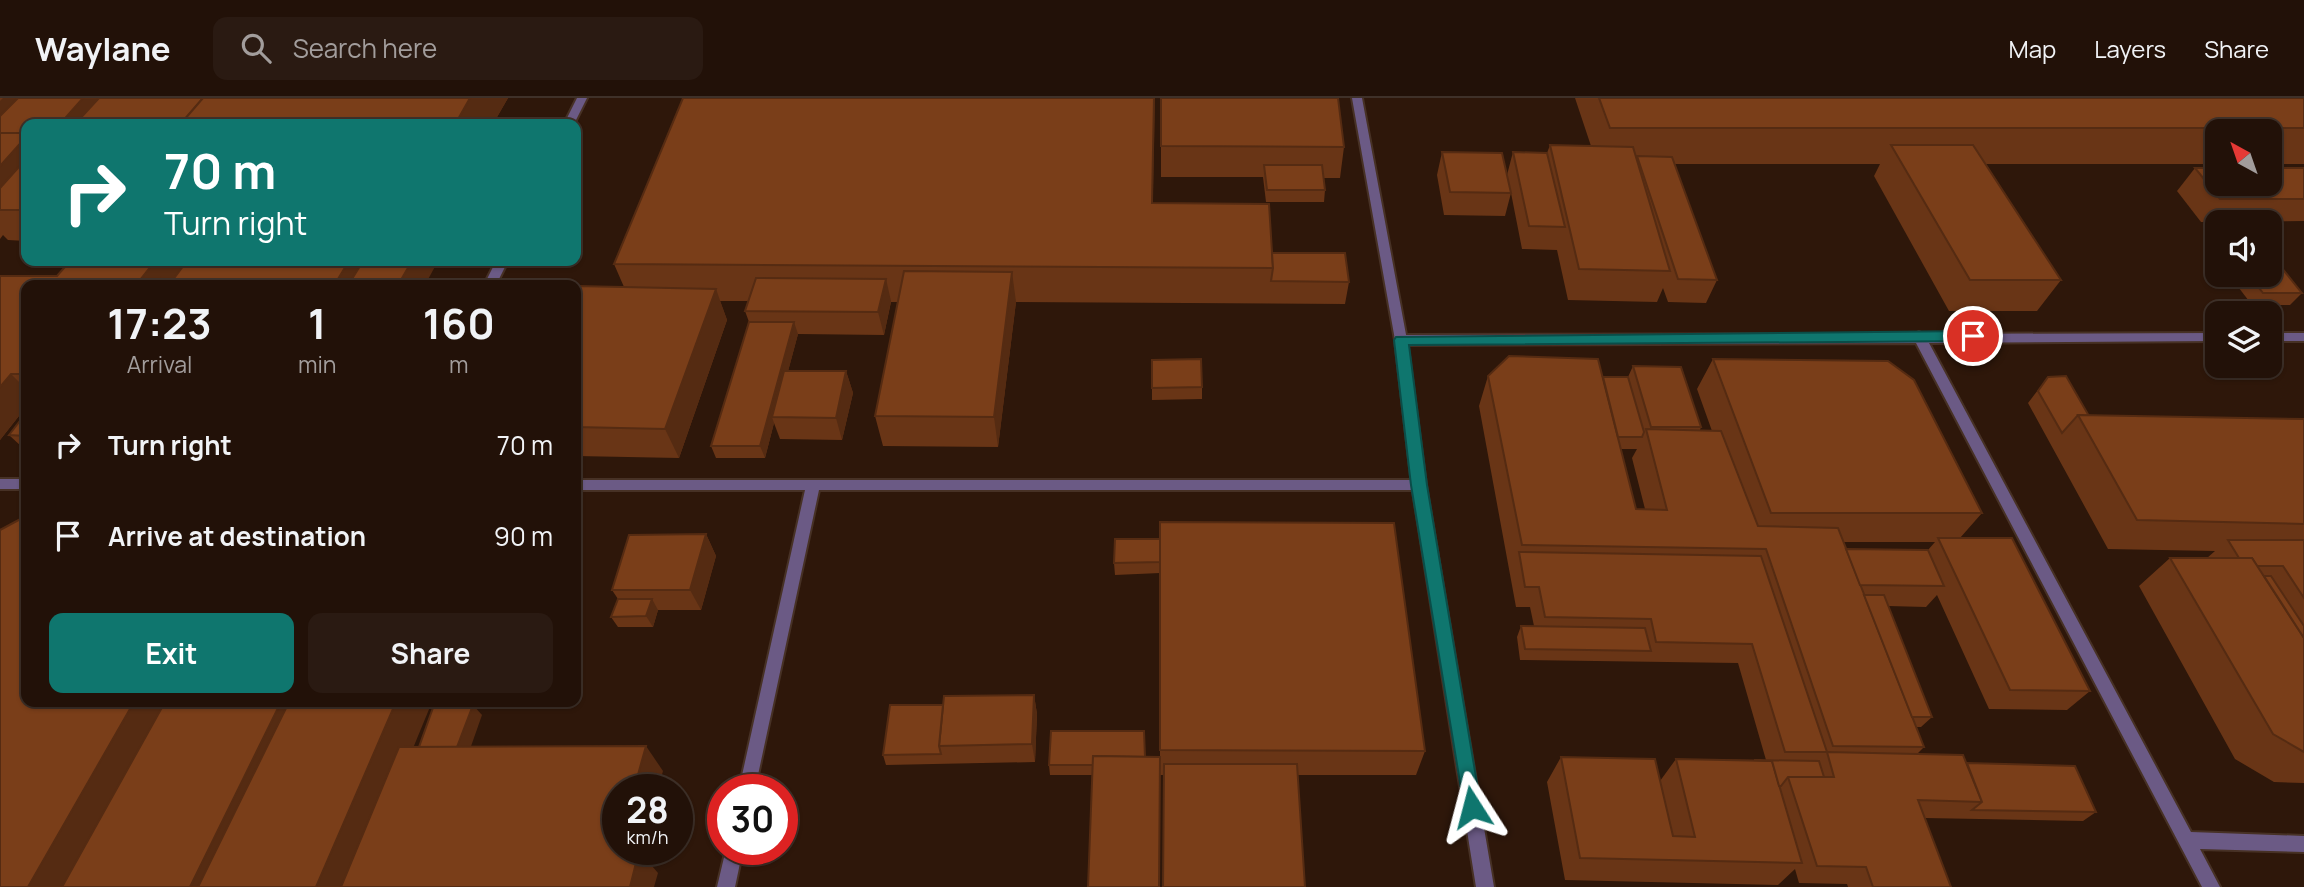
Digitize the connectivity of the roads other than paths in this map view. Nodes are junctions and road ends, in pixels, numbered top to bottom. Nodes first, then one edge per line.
1 (582, 98) edge
2 (1357, 98) edge
3 (572, 119) edge
4 (1919, 336) junction
5 (2205, 337) edge
6 (2282, 337) edge
7 (2304, 337) edge
8 (1401, 340) junction
9 (21, 484) edge
10 (0, 485) edge
11 (581, 485) edge
12 (813, 485) junction
13 (1419, 485) junction
14 (750, 774) edge
15 (2186, 840) junction
16 (2304, 844) edge
17 (731, 865) edge
18 (726, 887) edge
19 (1485, 887) edge
20 (2211, 887) edge

1 - 3 street
2 - 8 street
4 - 5 street
4 - 8 street
4 - 15 street
6 - 7 street
8 - 13 street
9 - 10 street
11 - 12 street
12 - 13 street
12 - 14 street
13 - 19 street
15 - 16 street
15 - 20 street
17 - 18 street

